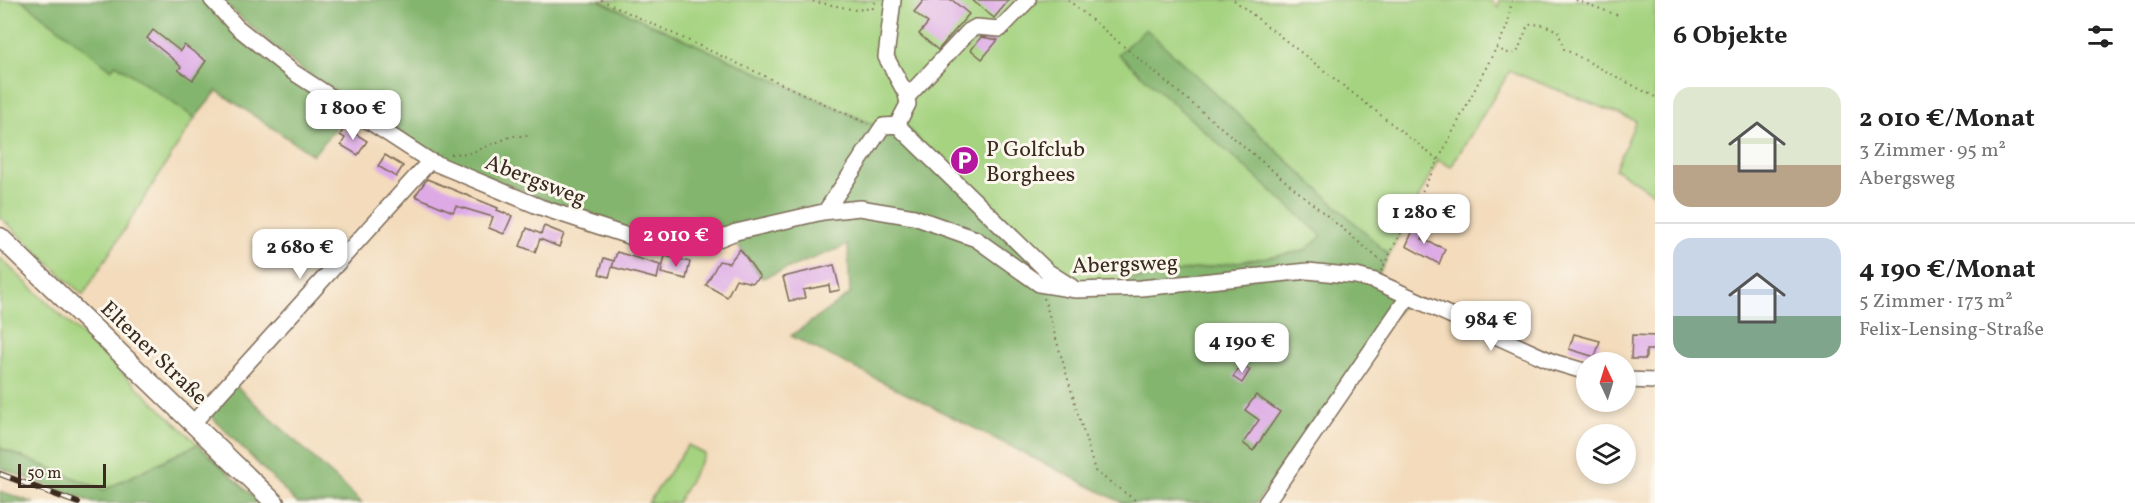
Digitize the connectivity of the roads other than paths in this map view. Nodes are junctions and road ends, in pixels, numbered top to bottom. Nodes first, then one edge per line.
1 (212, 0) edge
2 (893, 0) edge
3 (1028, 0) edge
4 (907, 97) junction
5 (899, 125) junction
6 (433, 162) junction
7 (825, 212) junction
8 (0, 237) edge
9 (1076, 290) junction
10 (1408, 297) junction
11 (1576, 369) edge
12 (1636, 380) edge
13 (1655, 381) edge
14 (194, 422) junction
15 (275, 503) edge
16 (1266, 503) edge

1 - 6 street, Abergsweg
2 - 4 street
3 - 4 street
4 - 5 street
5 - 7 street
5 - 9 street
6 - 7 street, Abergsweg
6 - 14 street
7 - 9 street, Abergsweg
8 - 14 main road, Eltener Straße
9 - 10 street, Abergsweg
10 - 11 street, Abergsweg
10 - 16 street
12 - 13 street
14 - 15 main road, Eltener Straße

